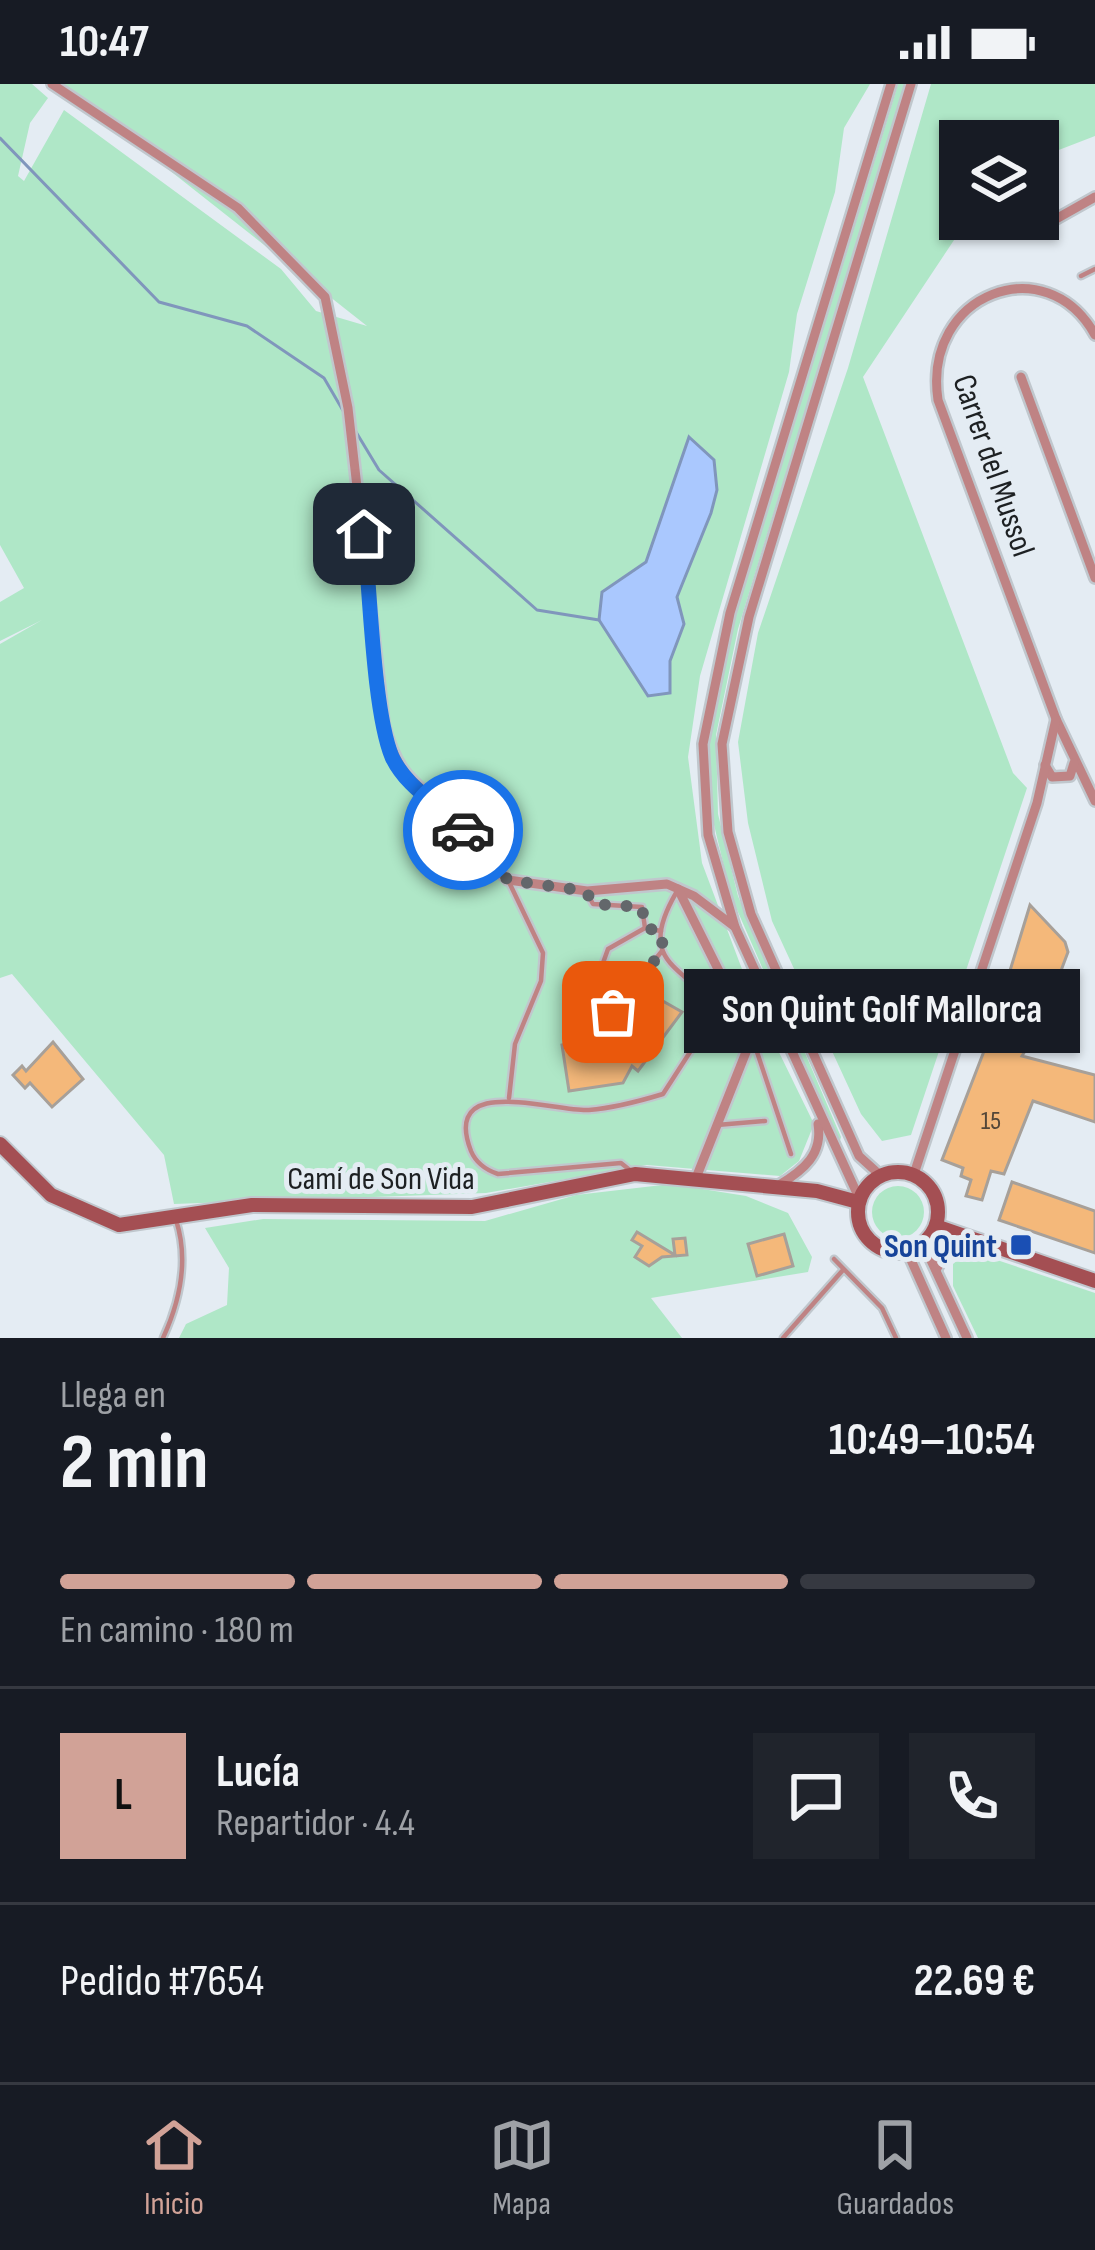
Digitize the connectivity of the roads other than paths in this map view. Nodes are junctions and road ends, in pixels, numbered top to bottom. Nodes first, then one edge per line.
1 (52, 84) edge
2 (891, 84) edge
3 (911, 84) edge
4 (1095, 197) edge
5 (1059, 217) edge
6 (1095, 269) edge
7 (1081, 276) dead end
8 (1095, 335) edge
9 (1021, 377) dead end
10 (1095, 578) edge
11 (1056, 719) junction
12 (1072, 759) junction
13 (1047, 760) junction
14 (1058, 779) junction
15 (1094, 800) edge
16 (1037, 803) junction
17 (508, 880) junction
18 (677, 890) junction
19 (586, 891) junction
20 (735, 927) junction
21 (645, 928) junction
22 (661, 931) junction
23 (663, 950) junction
24 (752, 1037) junction
25 (509, 1098) junction
26 (817, 1112) junction
27 (765, 1121) dead end
28 (717, 1125) junction
29 (0, 1144) edge
30 (791, 1154) dead end
31 (635, 1174) junction
32 (914, 1174) junction
33 (880, 1175) junction
34 (696, 1178) junction
35 (774, 1188) junction
36 (859, 1201) junction
37 (176, 1220) junction
38 (936, 1226) junction
39 (969, 1238) junction
40 (923, 1243) junction
41 (907, 1251) junction
42 (834, 1259) dead end
43 (844, 1268) junction
44 (936, 1270) junction
45 (1095, 1281) edge
46 (163, 1338) edge
47 (784, 1338) edge
48 (896, 1338) edge
49 (946, 1338) edge
50 (967, 1338) edge

1 - 17 street
2 - 20 street
3 - 33 street
4 - 5 street
6 - 7 lane
8 - 11 street, Carrer del Mussol
9 - 10 street
11 - 12 street, Carrer del Mussol
11 - 13 street
12 - 13 street
12 - 14 street
12 - 15 street, Carrer del Mussol
13 - 14 street
13 - 16 street
14 - 15 street, Carrer del Mussol
14 - 16 street
16 - 32 street
17 - 19 street
17 - 25 lane
18 - 19 street
18 - 20 street
18 - 22 lane
18 - 24 street
19 - 21 lane
20 - 26 street
21 - 22 lane
21 - 23 lane
22 - 23 lane
23 - 25 lane
24 - 28 street
24 - 30 lane
25 - 31 lane
26 - 35 street
26 - 36 street
27 - 28 lane
28 - 34 street
29 - 37 street, Camí de Son Vida
31 - 34 street, Camí de Son Vida
31 - 37 street, Camí de Son Vida
32 - 33 street
32 - 38 street
33 - 36 street
34 - 35 street, Camí de Son Vida
35 - 36 street, Camí de Son Vida
36 - 41 street
37 - 46 lane
38 - 39 street
38 - 40 street
39 - 44 street
39 - 45 street
40 - 41 street
40 - 44 street
41 - 49 street
42 - 43 lane
43 - 47 lane
43 - 48 lane
44 - 50 street

